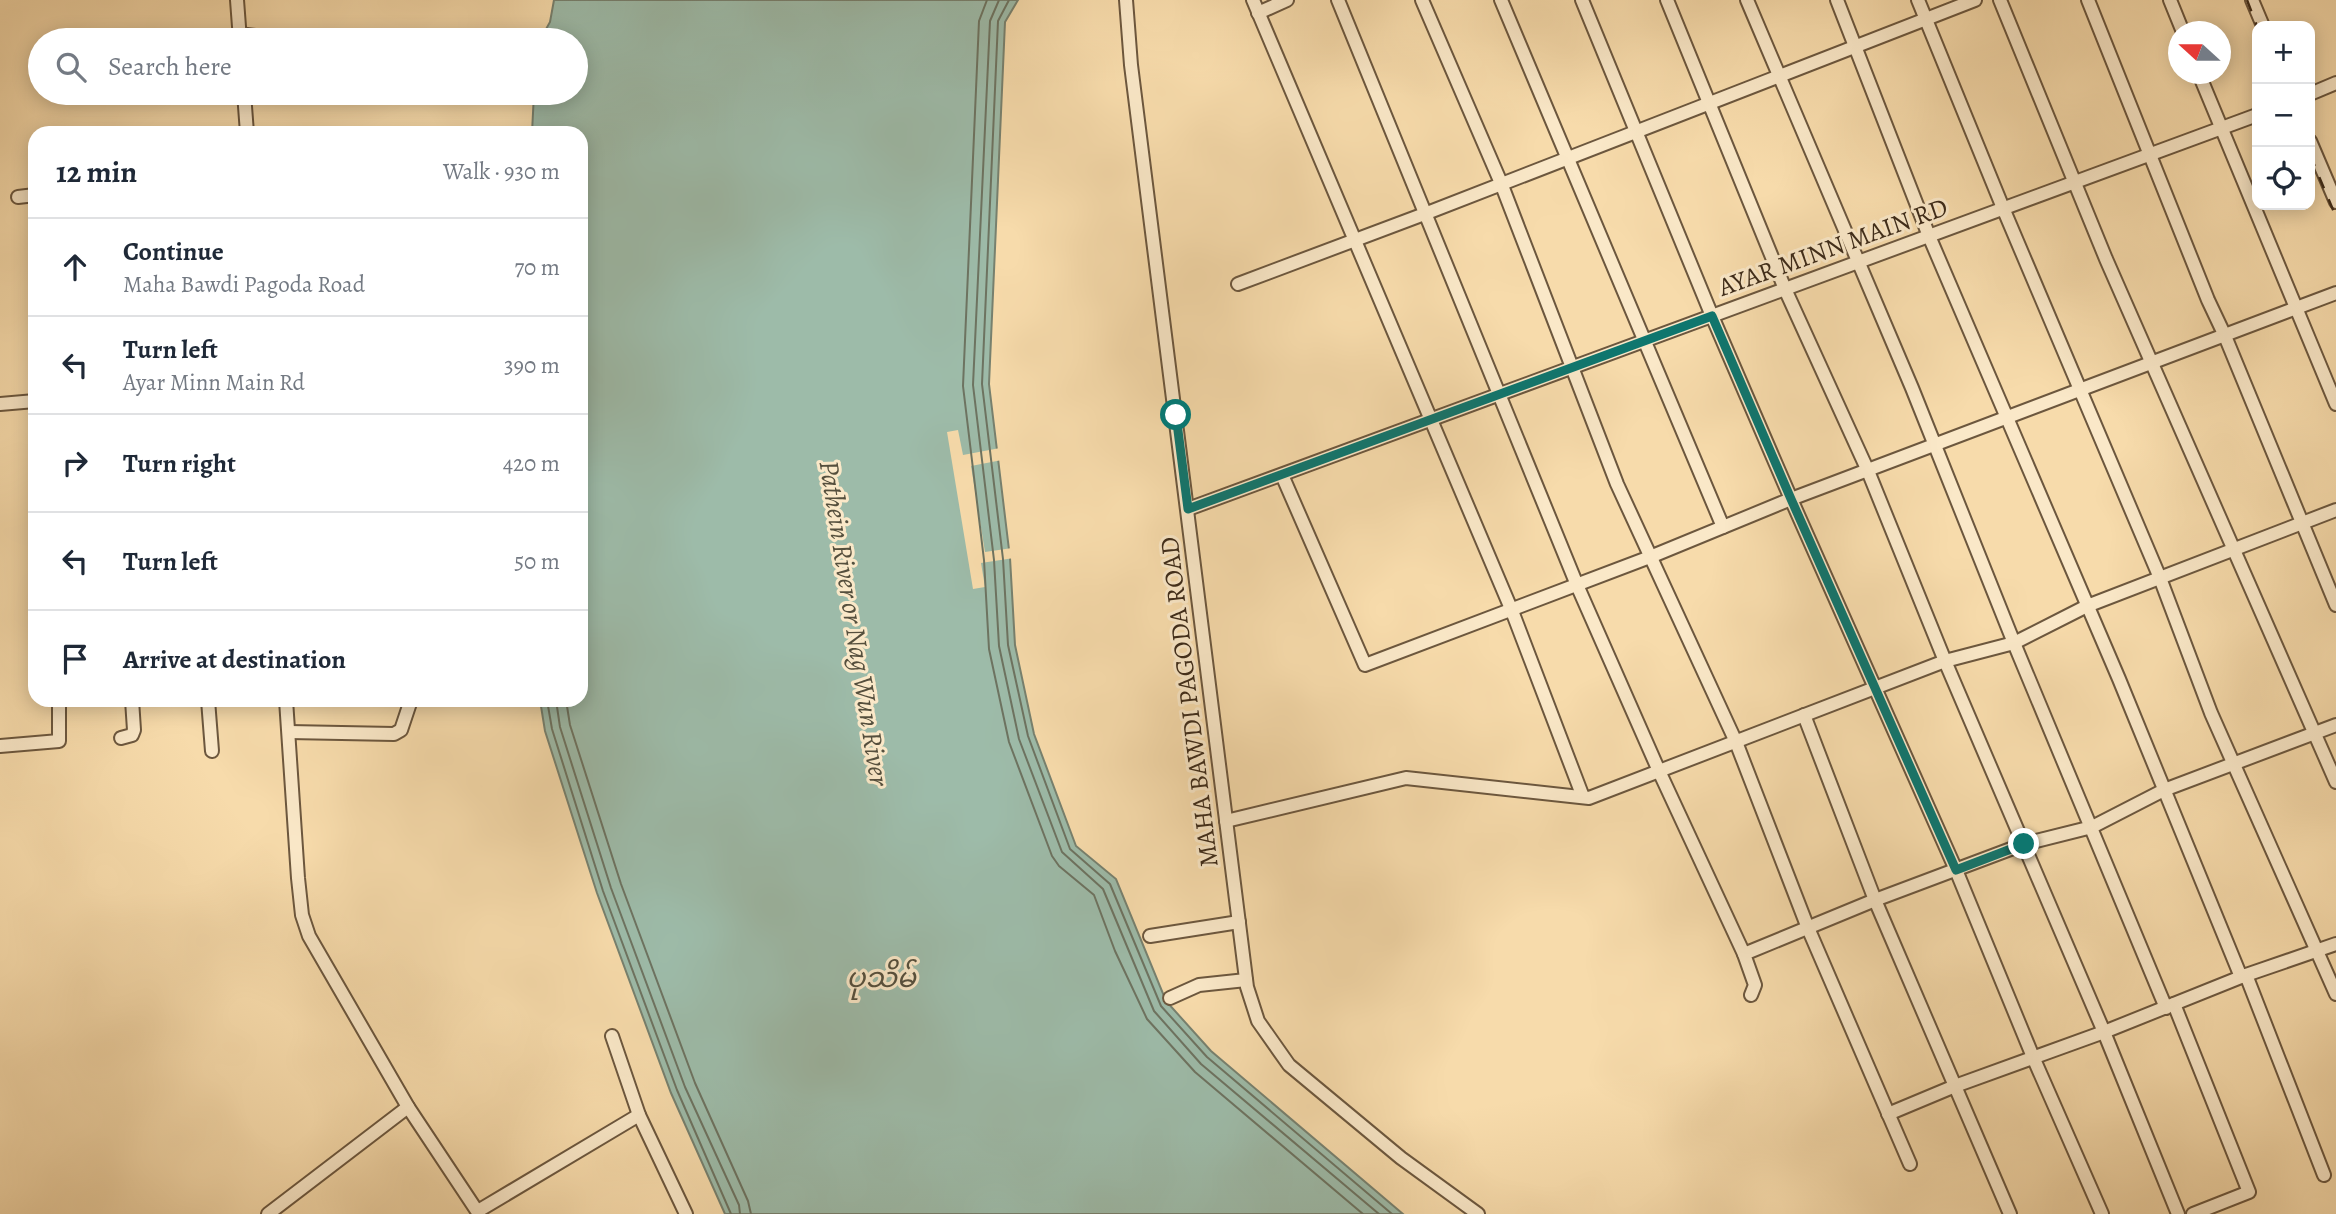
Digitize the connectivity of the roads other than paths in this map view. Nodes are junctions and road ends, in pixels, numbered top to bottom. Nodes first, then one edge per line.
1 (237, 0) edge
2 (1126, 0) edge
3 (1253, 0) edge
4 (1287, 0) edge
5 (1338, 0) edge
6 (1422, 0) edge
7 (1501, 0) edge
8 (1582, 0) edge
9 (1668, 0) edge
10 (1747, 0) edge
11 (1838, 0) edge
12 (1918, 0) edge
13 (1975, 0) edge
14 (2000, 0) edge
15 (2088, 0) edge
16 (2170, 0) edge
17 (2252, 0) edge
18 (1258, 13) junction
19 (1926, 18) junction
20 (2179, 21) edge
21 (2261, 21) edge
22 (239, 28) edge
23 (1856, 45) junction
24 (1779, 75) junction
25 (2336, 83) edge
26 (2203, 84) edge
27 (2315, 92) edge
28 (1707, 103) junction
29 (245, 105) edge
30 (2252, 117) edge
31 (246, 126) edge
32 (2221, 128) junction
33 (1635, 131) junction
34 (2313, 147) edge
35 (2149, 154) junction
36 (1568, 157) junction
37 (2075, 182) junction
38 (1500, 183) junction
39 (28, 196) edge
40 (18, 197) dead end
41 (2336, 202) edge
42 (2003, 208) junction
43 (1427, 213) junction
44 (1929, 236) junction
45 (1354, 240) junction
46 (1857, 262) junction
47 (1238, 284) dead end
48 (1785, 289) junction
49 (2336, 293) edge
50 (2298, 309) junction
51 (1712, 316) junction
52 (2225, 336) junction
53 (1645, 341) junction
54 (2152, 363) junction
55 (1571, 368) junction
56 (2081, 390) junction
57 (1499, 394) junction
58 (28, 402) edge
59 (0, 404) edge
60 (2336, 404) edge
61 (2009, 418) junction
62 (1430, 420) junction
63 (1934, 446) junction
64 (1868, 471) junction
65 (1282, 475) junction
66 (1791, 499) junction
67 (1188, 509) junction
68 (2336, 510) edge
69 (2302, 523) junction
70 (1723, 527) junction
71 (2235, 550) junction
72 (1650, 557) junction
73 (2160, 578) junction
74 (1577, 585) junction
75 (2336, 605) edge
76 (2087, 606) junction
77 (1512, 611) junction
78 (2014, 643) junction
79 (1945, 661) junction
80 (1875, 688) junction
81 (59, 707) edge
82 (132, 707) edge
83 (209, 707) edge
84 (287, 707) edge
85 (409, 707) edge
86 (1804, 715) junction
87 (2336, 725) edge
88 (289, 732) junction
89 (2314, 733) junction
90 (121, 738) dead end
91 (1736, 742) junction
92 (0, 746) edge
93 (212, 751) dead end
94 (2235, 763) junction
95 (1659, 771) junction
96 (2336, 782) edge
97 (2164, 790) junction
98 (1583, 797) junction
99 (1226, 821) junction
100 (2092, 827) junction
101 (2024, 844) junction
102 (1956, 870) junction
103 (1875, 900) junction
104 (1239, 922) junction
105 (1808, 928) junction
106 (1150, 936) dead end
107 (2336, 944) edge
108 (2317, 950) junction
109 (1744, 954) junction
110 (2244, 976) junction
111 (1246, 980) junction
112 (2336, 994) edge
113 (1751, 995) dead end
114 (1170, 998) dead end
115 (2170, 1006) junction
116 (2104, 1032) junction
117 (612, 1036) dead end
118 (2033, 1057) junction
119 (1955, 1086) junction
120 (408, 1107) junction
121 (1888, 1114) junction
122 (639, 1115) junction
123 (1910, 1164) dead end
124 (2324, 1175) dead end
125 (479, 1212) edge
126 (268, 1214) edge
127 (687, 1214) edge
128 (1478, 1214) edge
129 (2010, 1214) edge
130 (2102, 1214) edge
131 (2178, 1214) edge
132 (2193, 1214) edge

1 - 22 street
2 - 67 street, MAHA BAWDI PAGODA ROAD
3 - 18 street
4 - 18 street
5 - 43 street
6 - 38 street
7 - 36 street
8 - 33 street
9 - 28 street
10 - 24 street
11 - 23 street
12 - 19 street
13 - 19 street
14 - 37 street
15 - 35 street
16 - 20 street
17 - 21 street
18 - 45 street
19 - 23 street
19 - 42 street
23 - 24 street
23 - 44 street
24 - 28 street
24 - 46 street
25 - 27 street
26 - 32 street
28 - 33 street
28 - 48 street
29 - 31 street
30 - 32 street, AYAR MINN MAIN RD
32 - 35 street, AYAR MINN MAIN RD
32 - 50 street
33 - 36 street
33 - 51 street
34 - 41 street
35 - 37 street, AYAR MINN MAIN RD
35 - 52 street
36 - 38 street
36 - 53 street
37 - 42 street, AYAR MINN MAIN RD
37 - 54 street
38 - 43 street
38 - 55 street
39 - 40 street
42 - 44 street, AYAR MINN MAIN RD
42 - 56 street
43 - 45 street
43 - 57 street
44 - 46 street, AYAR MINN MAIN RD
44 - 61 street
45 - 47 street
45 - 62 street
46 - 48 street, AYAR MINN MAIN RD
46 - 63 street
48 - 51 street, AYAR MINN MAIN RD
48 - 64 street
49 - 50 street
50 - 52 street
50 - 60 street
51 - 53 street, AYAR MINN MAIN RD
51 - 66 street
52 - 54 street
52 - 69 street
53 - 55 street, AYAR MINN MAIN RD
53 - 70 street
54 - 56 street
54 - 71 street
55 - 57 street, AYAR MINN MAIN RD
55 - 72 street
56 - 61 street
56 - 73 street
57 - 62 street, AYAR MINN MAIN RD
57 - 74 street
58 - 59 street
61 - 63 street
61 - 76 street
62 - 65 street, AYAR MINN MAIN RD
62 - 77 street
63 - 64 street
63 - 78 street
64 - 66 street
64 - 79 street
65 - 67 street, AYAR MINN MAIN RD
65 - 77 street
66 - 70 street
66 - 80 street
67 - 99 street, MAHA BAWDI PAGODA ROAD
68 - 69 street
69 - 71 street
69 - 75 street
70 - 72 street
71 - 73 street
71 - 89 street
72 - 74 street
72 - 91 street
73 - 76 street
73 - 94 street
74 - 77 street
74 - 95 street
76 - 78 street
76 - 97 street
77 - 98 street
78 - 79 street
78 - 100 street
79 - 80 street
79 - 101 street
80 - 86 street
80 - 102 street
81 - 92 street
82 - 90 street
83 - 93 street
84 - 88 street
85 - 88 street
86 - 91 street
86 - 103 street
87 - 89 street
88 - 120 street
89 - 94 street
89 - 96 street
91 - 95 street
91 - 105 street
94 - 97 street
94 - 108 street
95 - 98 street
95 - 109 street
97 - 100 street
97 - 110 street
98 - 99 street
99 - 104 street, MAHA BAWDI PAGODA ROAD
100 - 101 street
100 - 115 street
101 - 102 street
101 - 116 street
102 - 103 street
102 - 118 street
103 - 105 street
103 - 119 street
104 - 106 street
104 - 111 street, MAHA BAWDI PAGODA ROAD
105 - 109 street
105 - 121 street
107 - 108 street
108 - 110 street
108 - 112 street
109 - 113 street
110 - 115 street
110 - 124 street
111 - 114 street
111 - 128 street, MAHA BAWDI PAGODA ROAD
115 - 116 street
115 - 132 street
116 - 118 street
116 - 131 street
117 - 122 street
118 - 119 street
118 - 130 street
119 - 121 street
119 - 129 street
120 - 125 street
120 - 126 street
121 - 123 street
122 - 125 street
122 - 127 street

